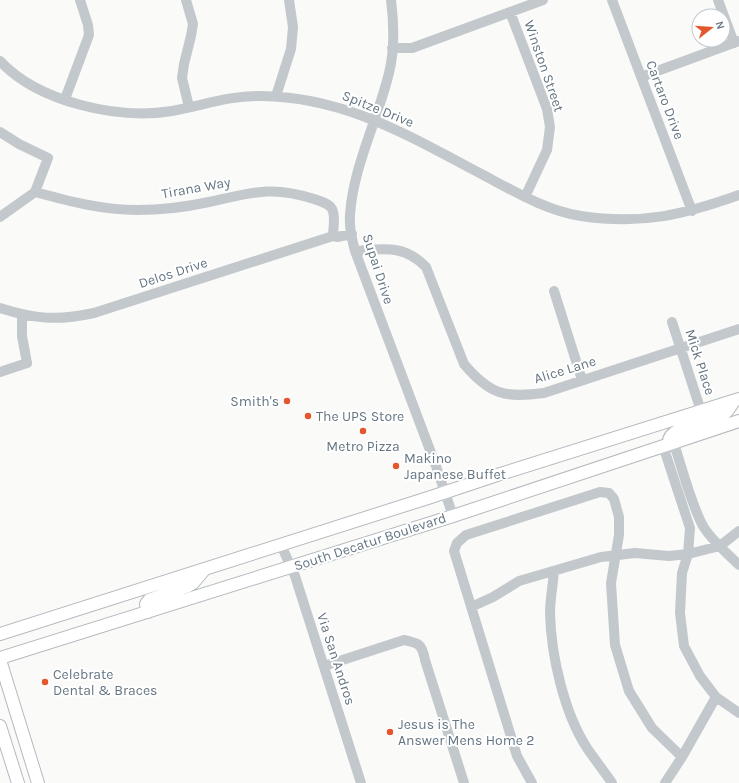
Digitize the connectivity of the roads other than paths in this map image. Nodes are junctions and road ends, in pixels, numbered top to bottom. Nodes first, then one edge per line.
1 (80, 0) edge
2 (186, 0) edge
3 (289, 0) edge
4 (391, 0) edge
5 (543, 0) edge
6 (612, 0) edge
7 (718, 0) edge
8 (510, 12) junction
9 (736, 42) edge
10 (392, 48) junction
11 (2, 68) edge
12 (641, 77) junction
13 (276, 96) junction
14 (65, 99) junction
15 (189, 107) junction
16 (375, 120) junction
17 (0, 132) edge
18 (35, 192) junction
19 (739, 195) edge
20 (525, 197) junction
21 (692, 211) junction
22 (0, 218) edge
23 (351, 232) junction
24 (333, 233) junction
25 (355, 251) junction
26 (554, 291) dead end
27 (0, 308) edge
28 (22, 315) junction
29 (672, 322) dead end
30 (739, 329) edge
31 (681, 348) junction
32 (0, 372) edge
33 (582, 380) junction
34 (737, 400) edge
35 (701, 411) junction
36 (739, 421) edge
37 (669, 444) junction
38 (445, 492) junction
39 (453, 516) junction
40 (739, 531) edge
41 (281, 545) junction
42 (720, 546) junction
43 (688, 554) junction
44 (616, 555) junction
45 (739, 565) edge
46 (292, 567) junction
47 (205, 569) junction
48 (554, 571) junction
49 (471, 607) junction
50 (148, 612) junction
51 (0, 634) edge
52 (0, 659) edge
53 (324, 666) junction
54 (716, 697) junction
55 (739, 713) edge
56 (0, 726) edge
57 (682, 757) junction
58 (18, 783) edge
59 (38, 783) edge
60 (361, 783) edge
61 (464, 783) edge
62 (532, 783) edge
63 (612, 783) edge
64 (665, 783) edge

1 - 14 street
2 - 15 street
3 - 13 street
4 - 10 street, Supai Drive
5 - 8 street
6 - 12 street, Cartaro Drive
7 - 9 street
8 - 10 street
8 - 20 street, Winston Street
9 - 12 street
10 - 16 street, Supai Drive
11 - 14 street, Spitze Drive
12 - 21 street, Cartaro Drive
13 - 15 street, Spitze Drive
13 - 16 street, Spitze Drive
14 - 15 street, Spitze Drive
16 - 20 street, Spitze Drive
16 - 23 street, Supai Drive
17 - 18 street
18 - 22 street
18 - 24 street, Tirana Way
19 - 21 street, Spitze Drive
20 - 21 street, Spitze Drive
23 - 24 street, Delos Drive
23 - 25 street, Supai Drive
24 - 28 street, Delos Drive
25 - 33 street, Alice Lane
25 - 38 street, Supai Drive
26 - 33 street
27 - 28 street, Delos Drive
28 - 32 street
29 - 31 street, Mick Place
30 - 31 street, Alice Lane
31 - 33 street, Alice Lane
31 - 35 street, Mick Place
34 - 35 main road, South Decatur Boulevard
34 - 37 main road
35 - 38 main road, South Decatur Boulevard
36 - 37 main road, South Decatur Boulevard
37 - 39 main road, South Decatur Boulevard
37 - 42 street
37 - 43 street
38 - 39 street, Supai Drive
38 - 41 main road, South Decatur Boulevard
39 - 46 main road, South Decatur Boulevard
40 - 42 street
41 - 46 street, Via San Andros
41 - 47 main road, South Decatur Boulevard
42 - 43 street
42 - 45 street
43 - 44 street
43 - 54 street
44 - 48 street
44 - 49 street
44 - 57 street
46 - 50 main road, South Decatur Boulevard
46 - 53 street, Via San Andros
47 - 50 main road
47 - 51 main road, South Decatur Boulevard
48 - 49 street
48 - 63 street
49 - 62 street
50 - 52 main road, South Decatur Boulevard
52 - 59 main road
53 - 60 street, Via San Andros
53 - 61 street
54 - 55 street
54 - 57 street
56 - 58 main road
57 - 64 street

